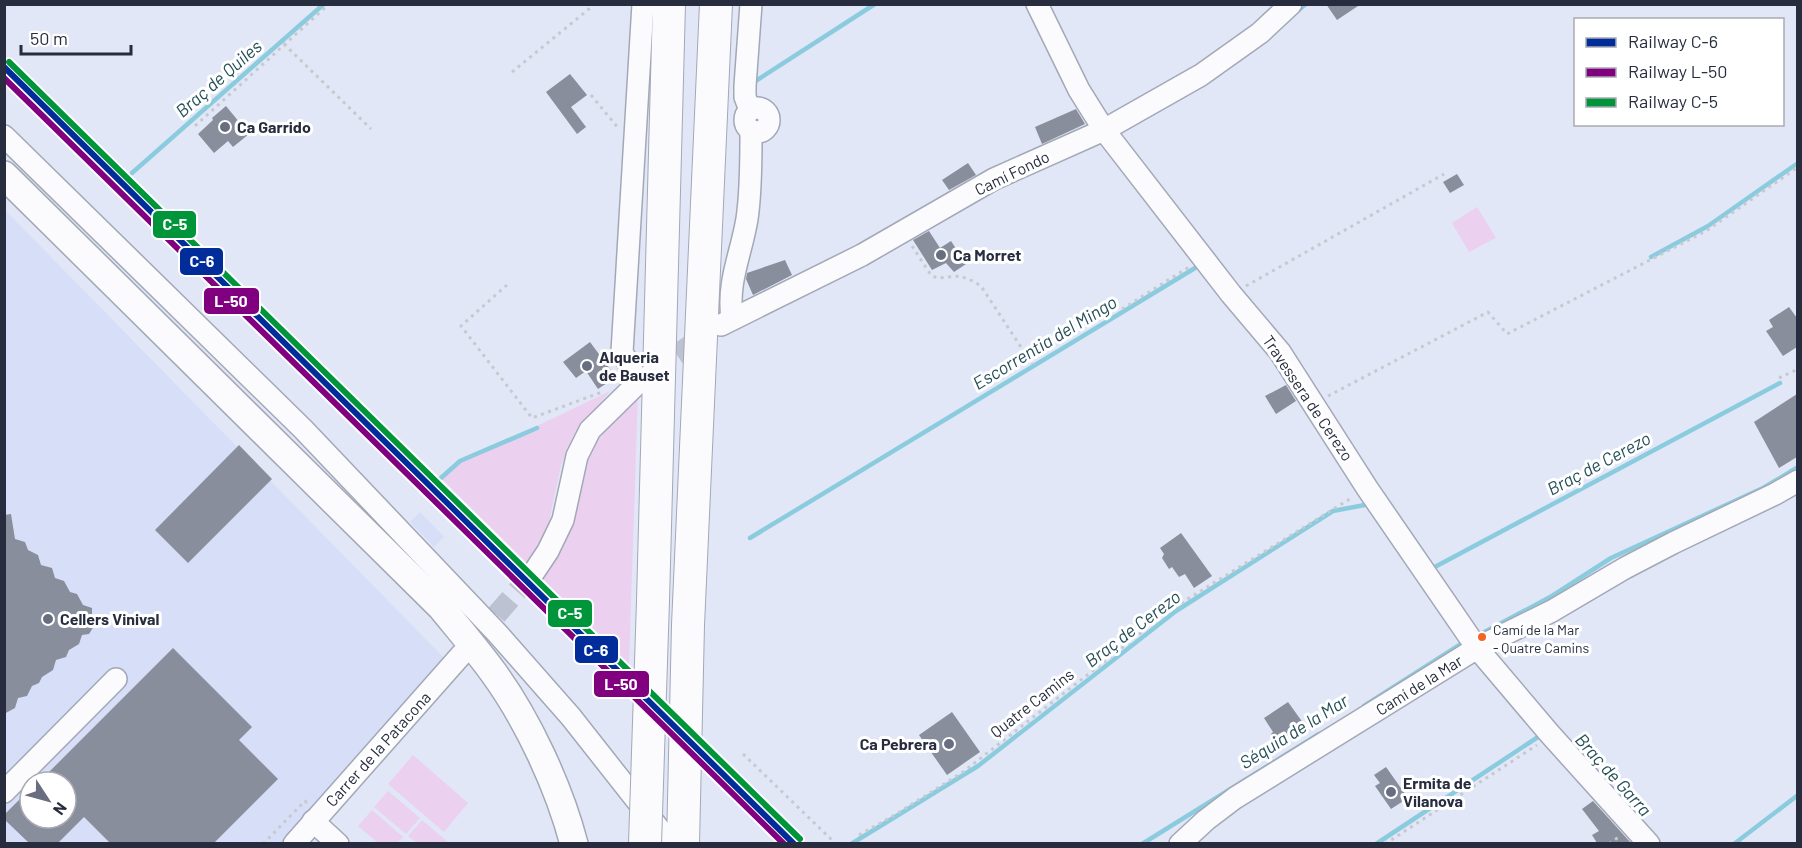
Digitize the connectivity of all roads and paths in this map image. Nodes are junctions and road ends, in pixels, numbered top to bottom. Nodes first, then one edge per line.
1 (329, 4) edge
2 (596, 4) edge
3 (643, 4) edge
4 (669, 4) edge
5 (716, 4) edge
6 (751, 4) edge
7 (1037, 4) edge
8 (1291, 4) edge
9 (284, 44) junction
10 (512, 72) dead end
11 (591, 95) dead end
12 (195, 126) dead end
13 (371, 129) dead end
14 (1104, 130) junction
15 (4, 136) edge
16 (635, 144) junction
17 (1797, 167) edge
18 (1444, 174) dead end
19 (4, 175) edge
20 (902, 232) junction
21 (1203, 258) junction
22 (507, 285) dead end
23 (1231, 294) junction
24 (1122, 309) dead end
25 (1032, 364) dead end
26 (1797, 369) edge
27 (638, 376) junction
28 (1779, 378) dead end
29 (1313, 404) junction
30 (1797, 481) edge
31 (1367, 488) junction
32 (534, 572) tunnel mouth
33 (1477, 648) junction
34 (462, 654) tunnel mouth
35 (116, 679) dead end
36 (1549, 733) junction
37 (743, 754) dead end
38 (8, 783) edge
39 (313, 821) junction
40 (859, 834) dead end
41 (294, 843) edge
42 (338, 843) edge
43 (574, 843) edge
44 (645, 843) edge
45 (671, 843) edge
46 (683, 843) edge
47 (836, 843) edge
48 (1180, 843) edge
49 (1385, 843) edge
50 (1649, 843) edge

1 - 9 path
2 - 10 path
3 - 16 street
4 - 44 highway, bridge
5 - 46 highway
6 - 20 street, Camí Fondo
7 - 14 street, Travessera de Cerezo
8 - 14 street, Camí Fondo
9 - 12 path
9 - 13 path
11 - 16 path
14 - 20 street, Camí Fondo
14 - 21 street, Travessera de Cerezo
15 - 45 street
16 - 27 street
17 - 29 path
18 - 23 path
19 - 43 main road
20 - 25 path
21 - 23 street, Travessera de Cerezo
21 - 24 path
22 - 27 path
23 - 29 street, Travessera de Cerezo
26 - 28 path
27 - 32 street
29 - 31 street, Travessera de Cerezo
30 - 33 street, Camí de la Mar
31 - 33 street, Travessera de Cerezo
31 - 40 path, Quatre Camins
33 - 36 street, Travessera de Cerezo
33 - 48 street, Camí de la Mar
34 - 39 street, Carrer de la Patacona
35 - 38 street
36 - 49 path
36 - 50 street, Travessera de Cerezo
37 - 47 path
39 - 41 street, Carrer de la Patacona
39 - 42 street

